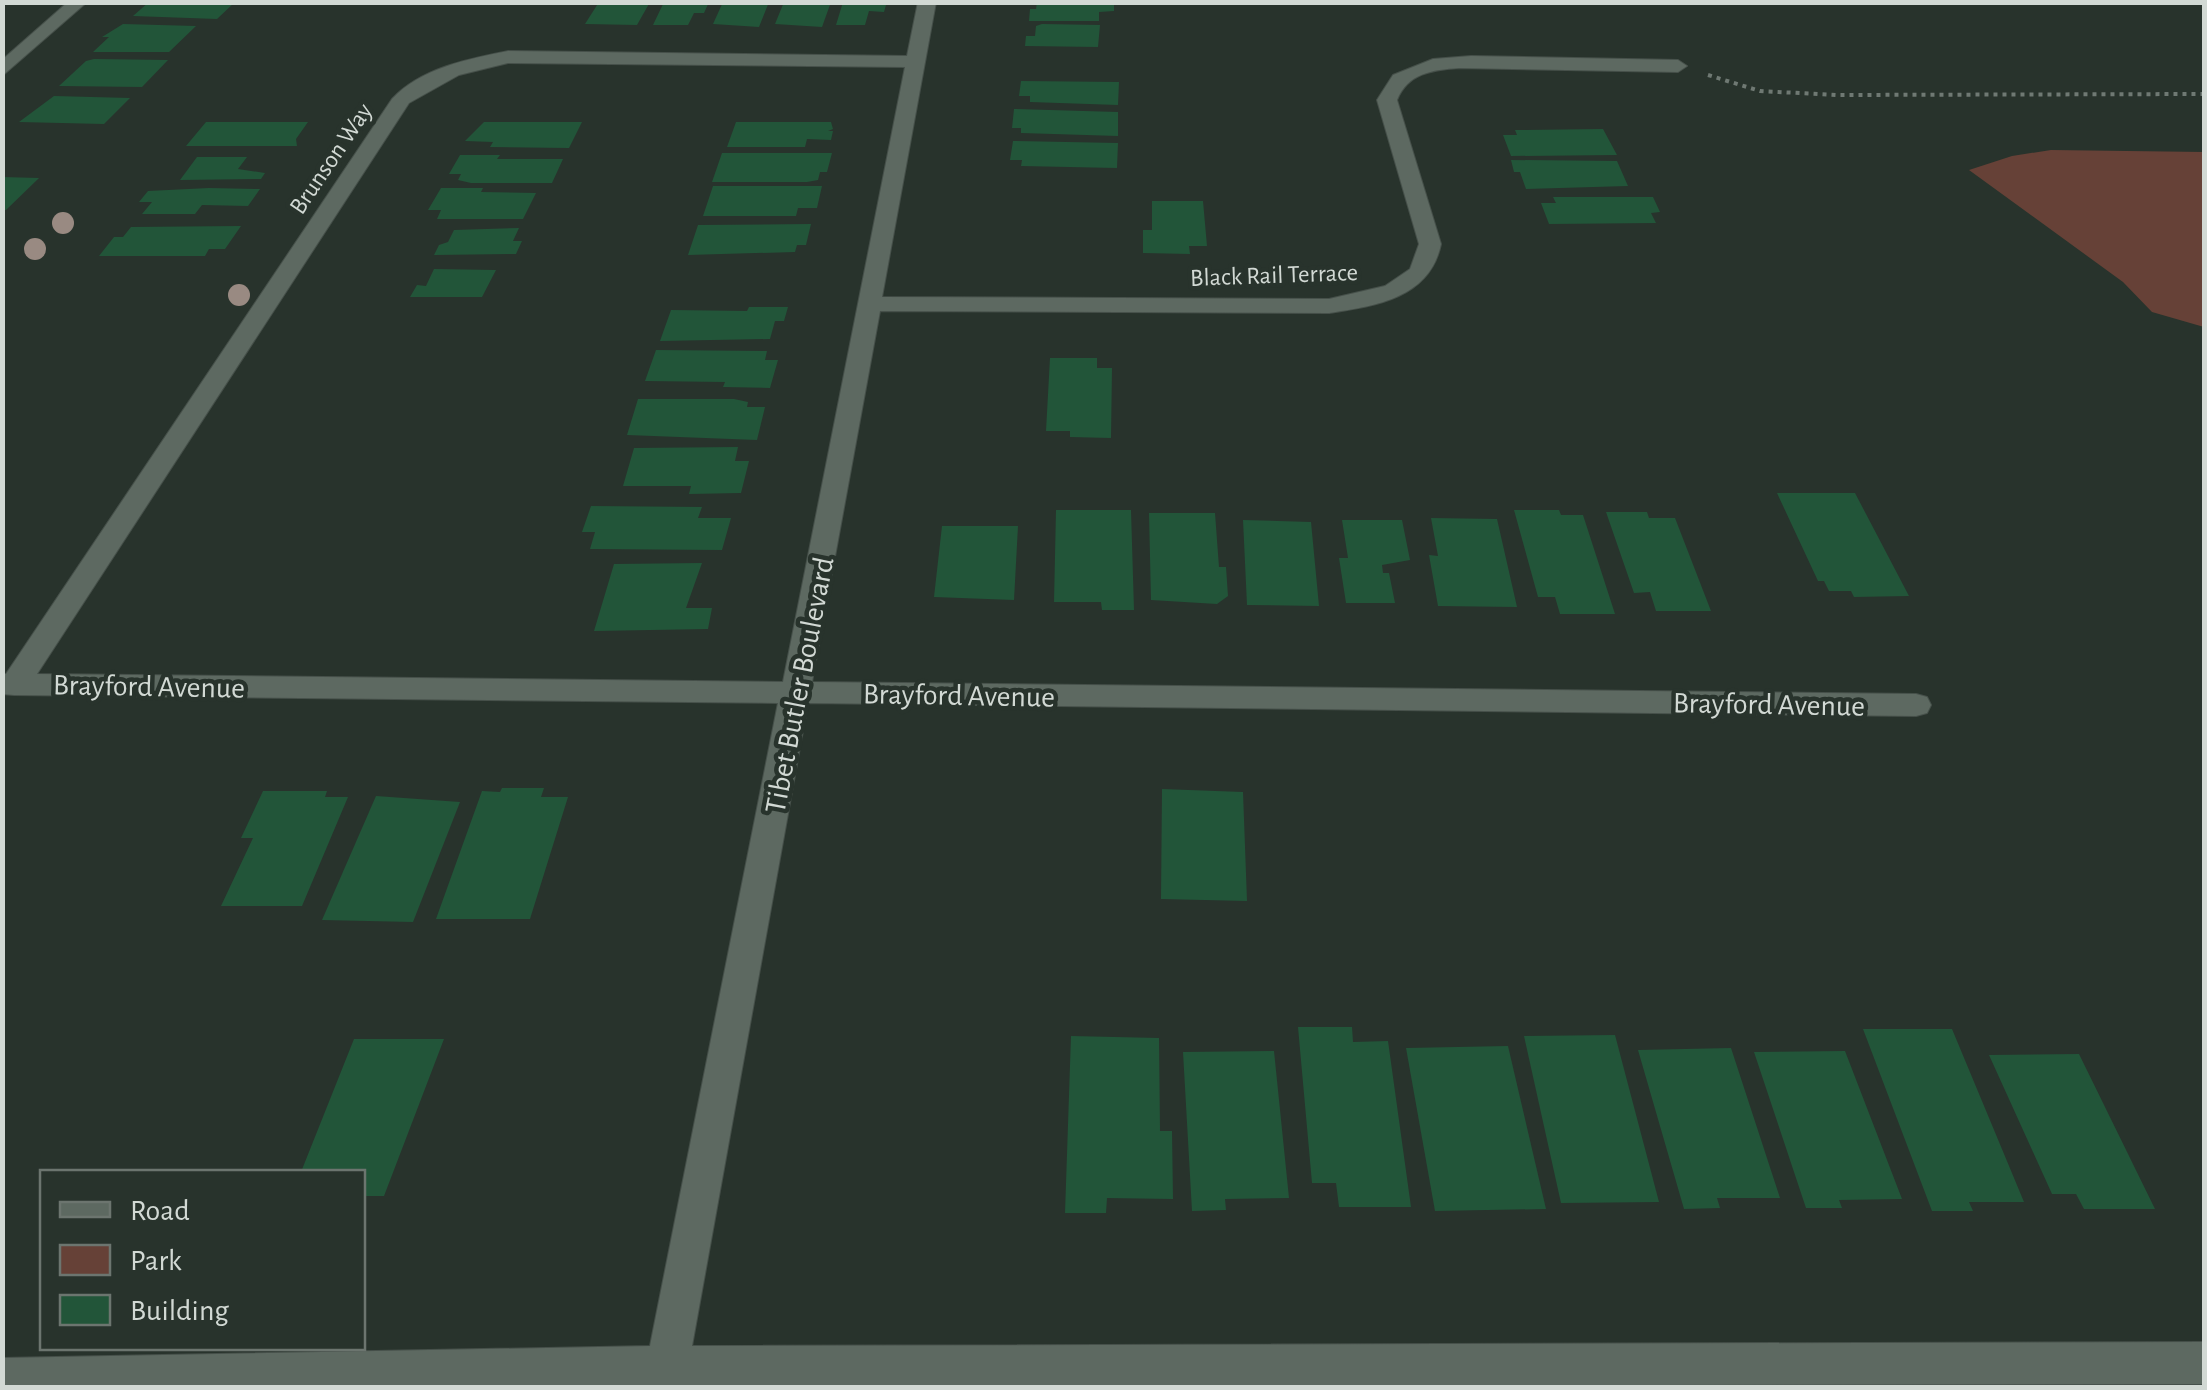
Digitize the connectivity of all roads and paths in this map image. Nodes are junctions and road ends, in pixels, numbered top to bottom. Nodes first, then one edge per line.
1 (79, 2) edge
2 (926, 2) edge
3 (2, 44) edge
4 (33, 44) junction
5 (916, 62) junction
6 (1678, 66) joint
7 (2, 70) edge
8 (2204, 94) edge
9 (872, 304) junction
10 (8, 684) edge
11 (797, 693) junction
12 (1916, 705) dead end
13 (2204, 1363) edge
14 (667, 1367) junction
15 (2, 1379) edge

1 - 4 street
2 - 5 street, Tibet Butler Boulevard
3 - 4 street
4 - 7 street
5 - 9 street, Tibet Butler Boulevard
5 - 10 street, Brunson Way
6 - 8 path
6 - 9 street, Black Rail Terrace
9 - 11 street, Tibet Butler Boulevard
10 - 11 street, Brayford Avenue
11 - 12 street, Brayford Avenue
11 - 14 street, Tibet Butler Boulevard
13 - 14 street
14 - 15 street

